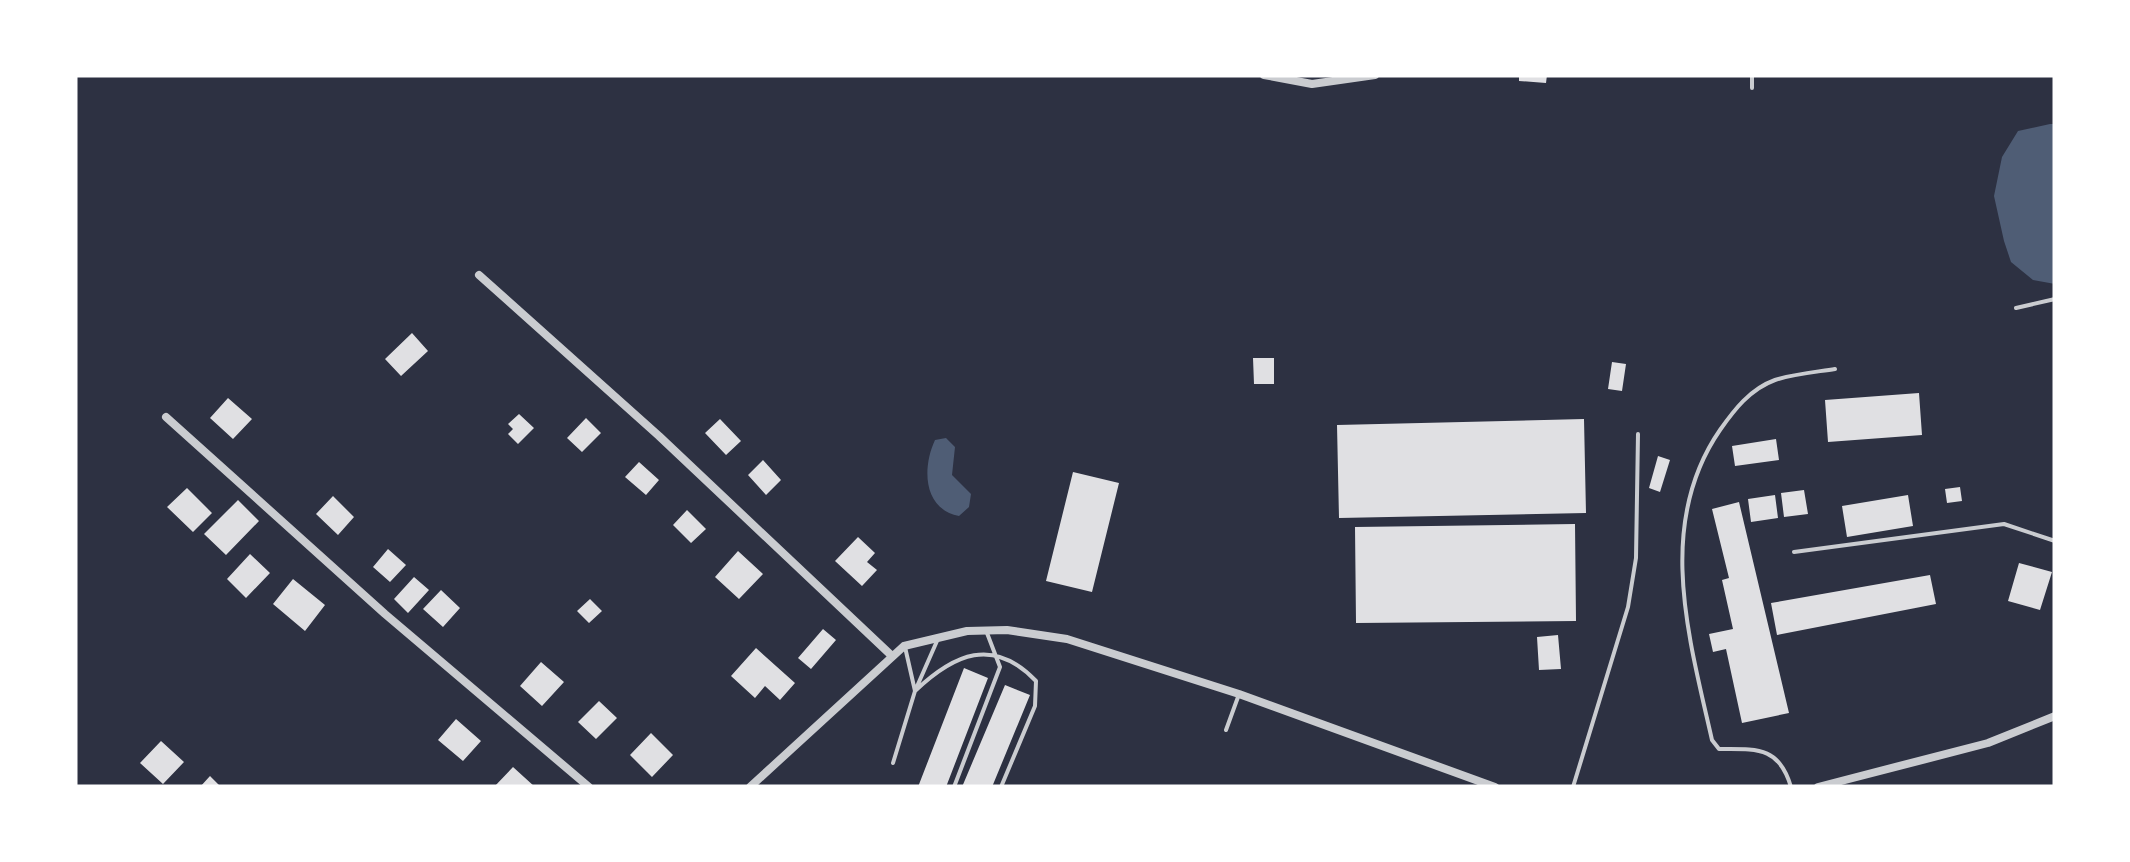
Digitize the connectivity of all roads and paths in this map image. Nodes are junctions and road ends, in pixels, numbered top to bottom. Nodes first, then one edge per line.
1 (1264, 75) edge
2 (1375, 75) edge
3 (1752, 75) edge
4 (1752, 88) dead end
5 (479, 274) dead end
6 (2055, 300) edge
7 (2016, 308) dead end
8 (1835, 369) dead end
9 (166, 417) dead end
10 (1638, 434) dead end
11 (2055, 541) edge
12 (1794, 552) dead end
13 (986, 630) junction
14 (940, 636) junction
15 (904, 646) junction
16 (997, 655) junction
17 (892, 656) junction
18 (915, 691) junction
19 (1239, 694) junction
20 (2055, 716) edge
21 (1226, 730) dead end
22 (892, 763) dead end
23 (590, 787) edge
24 (750, 787) edge
25 (954, 787) edge
26 (1002, 787) edge
27 (1495, 787) edge
28 (1573, 787) edge
29 (1791, 787) edge
30 (1818, 787) edge

1 - 2 street
3 - 4 lane
5 - 17 street
6 - 7 lane
8 - 29 lane
9 - 23 street
10 - 28 lane
11 - 12 lane
13 - 14 street
13 - 16 lane
13 - 19 street
14 - 15 street
14 - 18 lane
15 - 17 street
15 - 18 lane
16 - 18 lane
16 - 25 lane
16 - 26 lane
17 - 24 street
18 - 22 lane
19 - 21 lane
19 - 27 street
20 - 30 street

